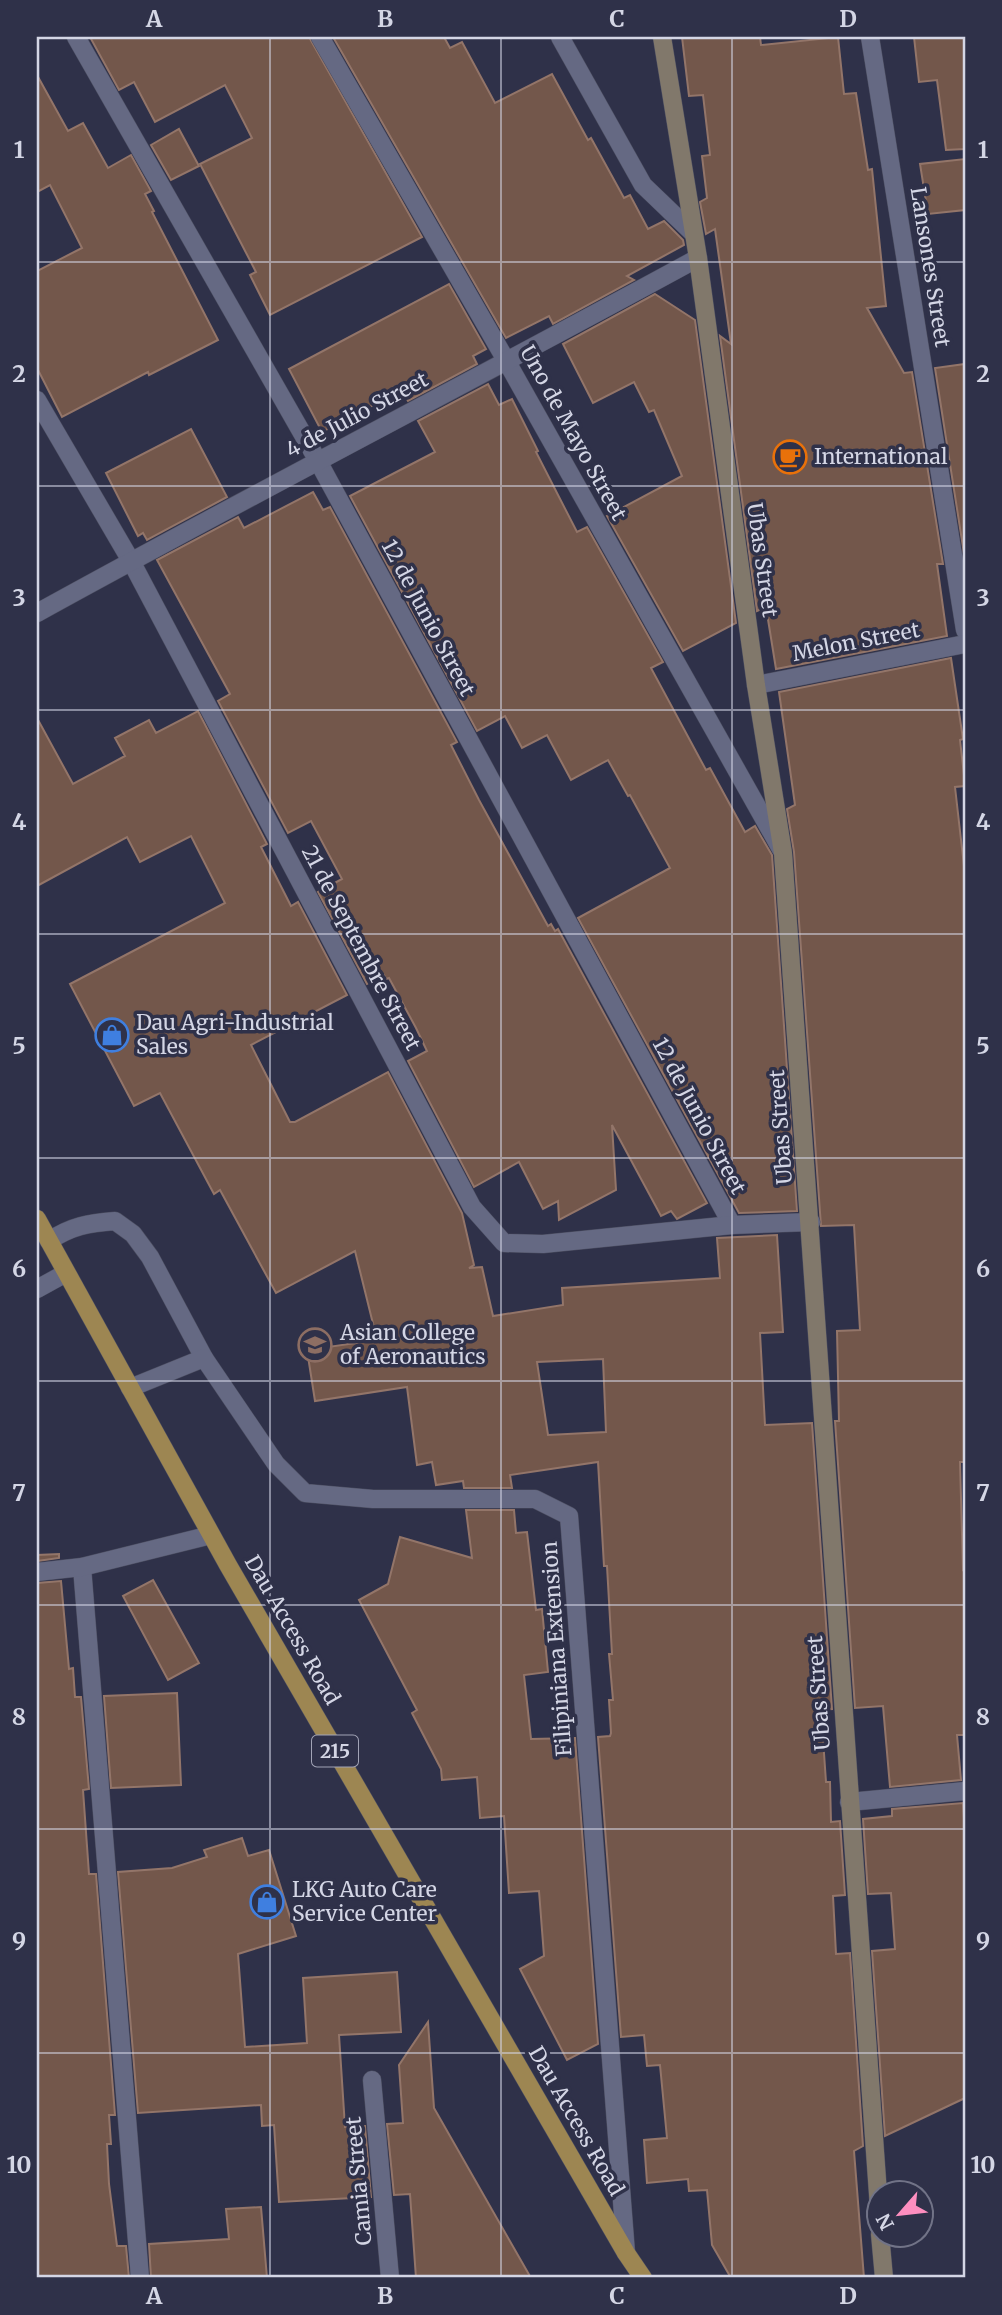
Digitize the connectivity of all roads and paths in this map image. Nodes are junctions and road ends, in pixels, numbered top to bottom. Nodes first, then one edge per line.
1 (76, 37) edge
2 (320, 37) edge
3 (560, 37) edge
4 (662, 37) edge
5 (870, 37) edge
6 (694, 234) junction
7 (698, 258) junction
8 (508, 362) junction
9 (37, 400) edge
10 (317, 461) junction
11 (131, 561) junction
12 (37, 614) edge
13 (965, 630) edge
14 (965, 644) edge
15 (756, 685) junction
16 (783, 853) junction
17 (37, 1219) edge
18 (811, 1222) junction
19 (732, 1226) junction
20 (50, 1241) junction
21 (66, 1273) junction
22 (37, 1289) edge
23 (204, 1358) junction
24 (130, 1388) junction
25 (211, 1535) junction
26 (82, 1567) junction
27 (37, 1572) edge
28 (965, 1791) edge
29 (849, 1802) junction
30 (372, 2080) dead end
31 (877, 2178) edge
32 (881, 2248) edge
33 (626, 2253) junction
34 (141, 2278) edge
35 (390, 2278) edge
36 (643, 2278) edge
37 (884, 2278) edge

1 - 10 street, 12 de Junio Street
2 - 8 street, Uno de Mayo Street
3 - 6 street
4 - 6 street, Ubas Street
5 - 13 street, Lansones Street
6 - 7 street, Ubas Street
7 - 8 street, 4 de Julio Street
7 - 15 street, Ubas Street
8 - 10 street, 4 de Julio Street
8 - 16 street, Uno de Mayo Street
9 - 11 street, 21 de Septembre Street
10 - 11 street, 4 de Julio Street
10 - 19 street, 12 de Junio Street
11 - 12 street, 4 de Julio Street
11 - 19 street, 21 de Septembre Street
14 - 15 street, Melon Street
15 - 16 street, Ubas Street
16 - 18 street, Ubas Street
17 - 20 main road, Dau Access Road / 215
18 - 19 street, 21 de Septembre Street
18 - 29 street, Ubas Street
20 - 21 main road, Dau Access Road / 215
20 - 23 street
21 - 22 street
21 - 24 main road, Dau Access Road / 215
23 - 24 street
23 - 33 street, Filipiniana Extension
24 - 25 main road, Dau Access Road / 215
25 - 26 street
25 - 33 main road, Dau Access Road / 215
26 - 27 street
26 - 34 street
28 - 29 street
29 - 31 street, Ubas Street
30 - 35 street, Camia Street
32 - 37 street
33 - 36 main road, Dau Access Road / 215

